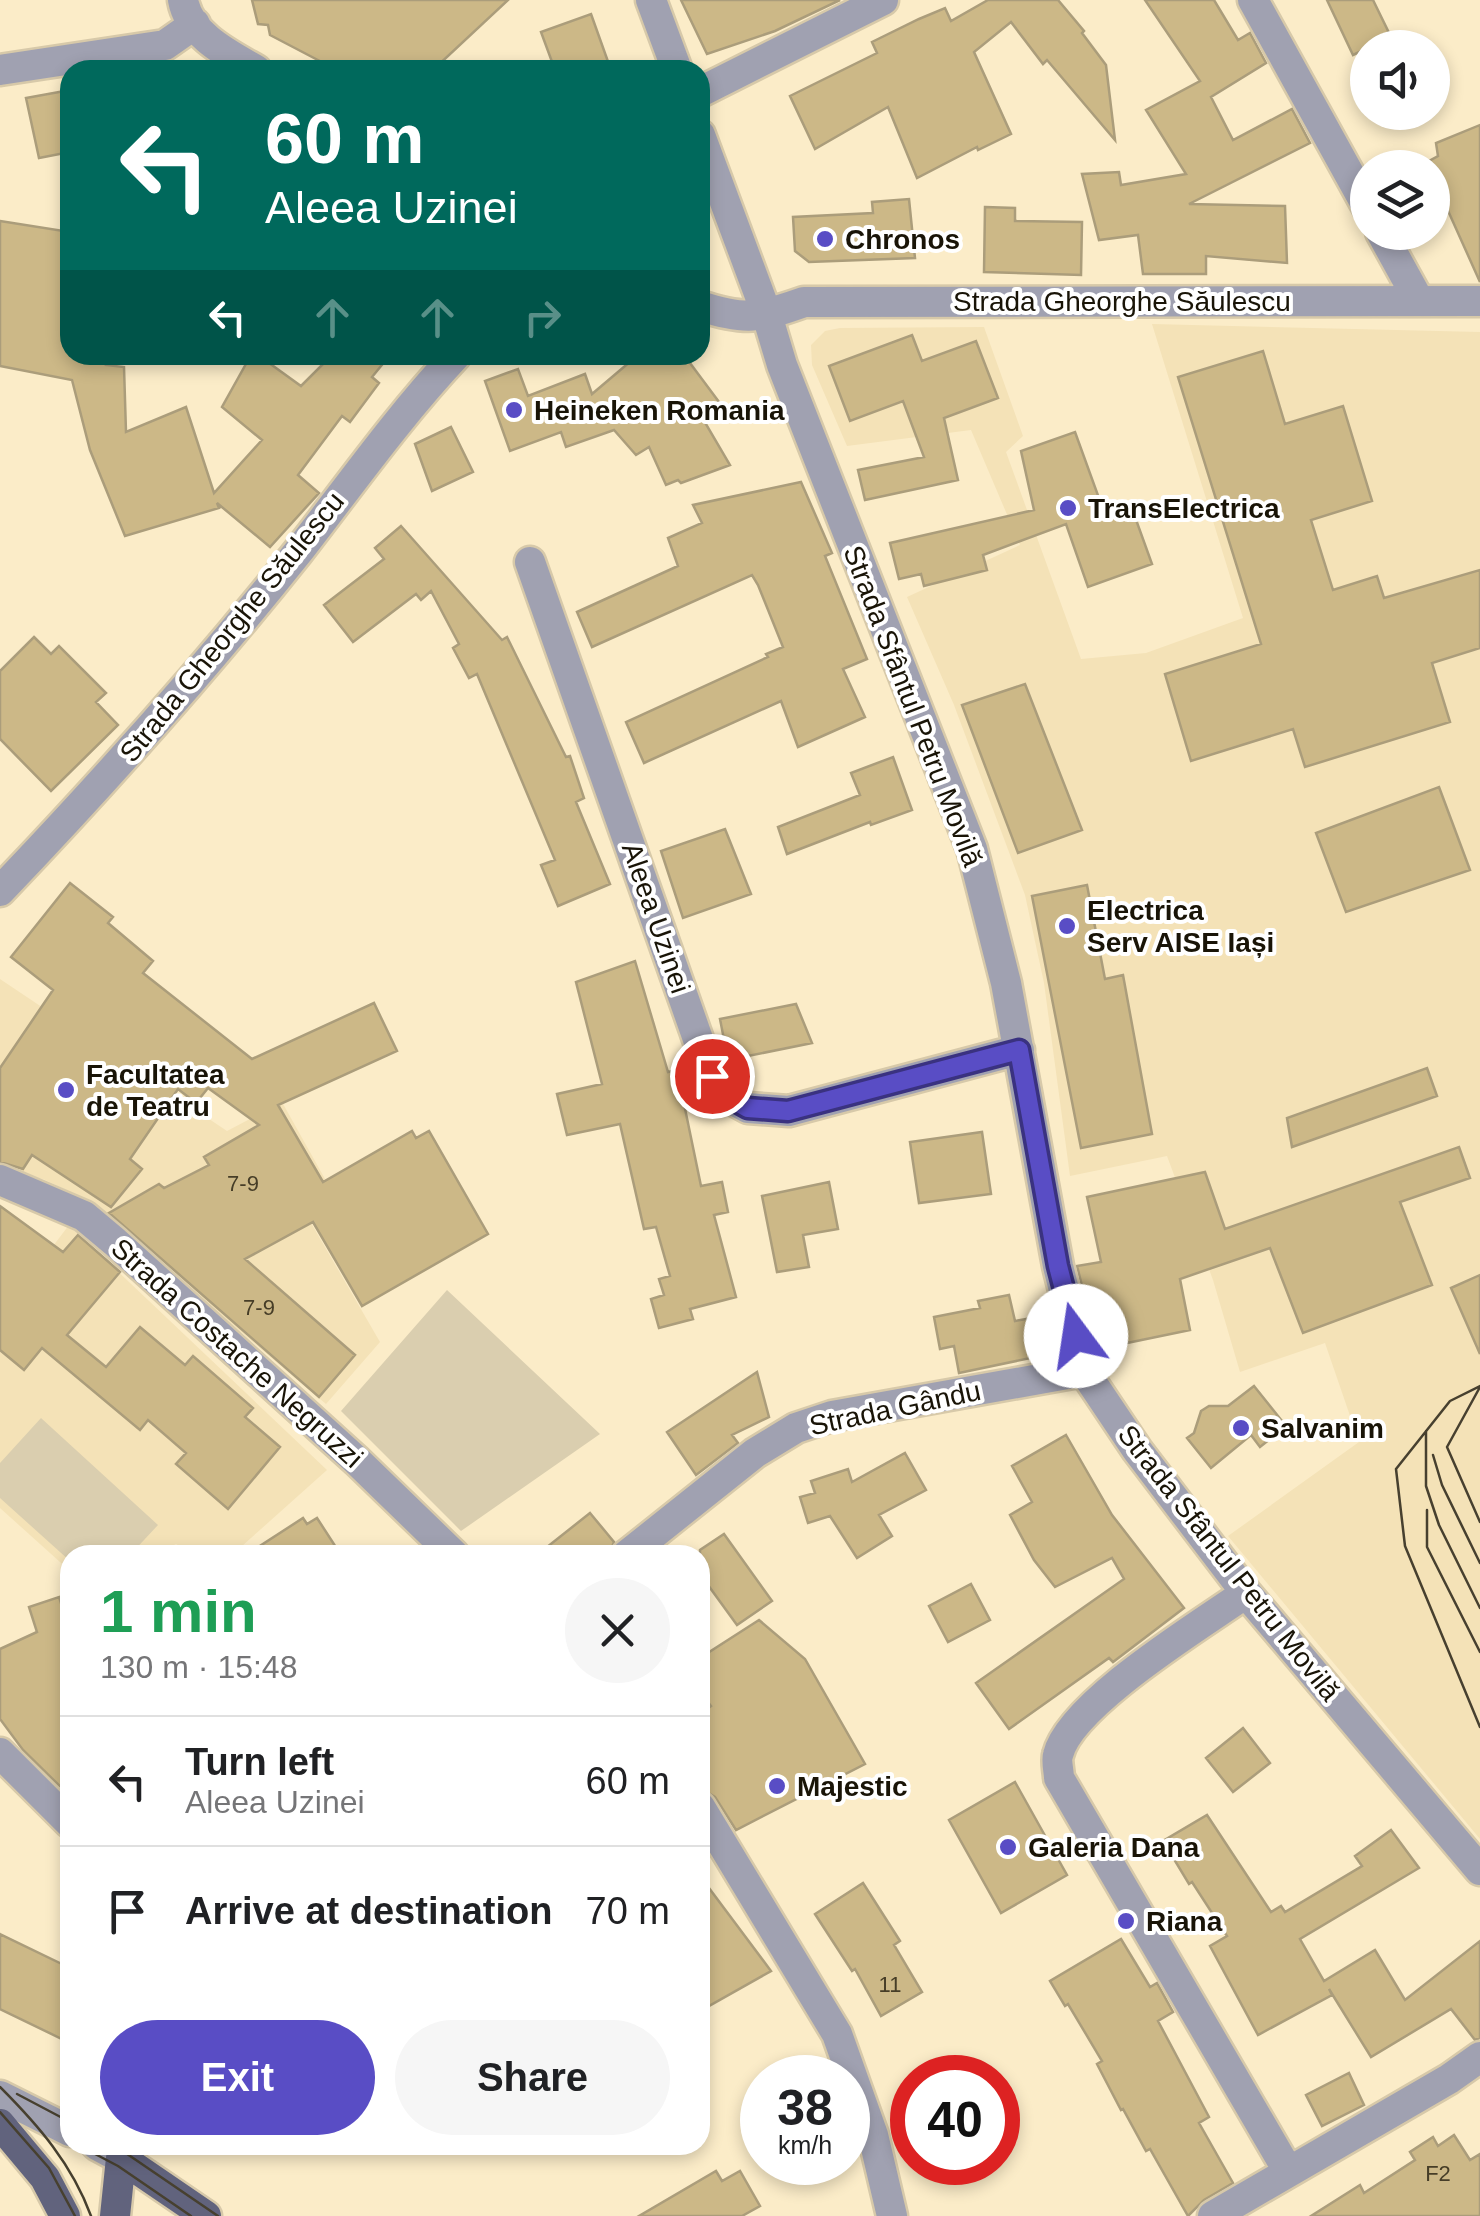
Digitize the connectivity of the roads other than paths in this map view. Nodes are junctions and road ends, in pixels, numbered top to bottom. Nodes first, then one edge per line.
1 (651, 0) edge
2 (883, 0) edge
3 (1254, 0) edge
4 (188, 12) edge
5 (66, 60) edge
6 (239, 60) edge
7 (673, 60) edge
8 (60, 61) edge
9 (0, 70) edge
10 (710, 87) edge
11 (710, 162) edge
12 (1350, 175) edge
13 (1391, 250) edge
14 (1419, 301) junction
15 (1480, 301) edge
16 (710, 309) edge
17 (767, 314) junction
18 (447, 365) edge
19 (530, 562) dead end
20 (0, 891) edge
21 (1019, 1050) junction
22 (0, 1180) edge
23 (1084, 1371) junction
24 (444, 1545) edge
25 (640, 1545) edge
26 (1246, 1594) junction
27 (0, 1754) edge
28 (60, 1813) edge
29 (710, 1824) edge
30 (1480, 1870) edge
31 (1480, 2057) edge
32 (0, 2096) edge
33 (0, 2124) edge
34 (60, 2125) edge
35 (115, 2155) edge
36 (123, 2155) edge
37 (1288, 2171) junction
38 (65, 2216) edge
39 (115, 2216) edge
40 (206, 2216) edge
41 (892, 2216) edge
42 (1213, 2216) edge

1 - 7 street
2 - 10 street
3 - 12 street
4 - 5 street
4 - 6 street
8 - 9 street
11 - 17 street, Strada Sfântul Petru Movilă
13 - 14 street
14 - 15 street, Strada Gheorghe Săulescu
14 - 17 street, Strada Gheorghe Săulescu
16 - 17 street
17 - 21 street, Strada Sfântul Petru Movilă
18 - 20 street, Strada Gheorghe Săulescu
19 - 21 street, Aleea Uzinei
21 - 23 street, Strada Sfântul Petru Movilă
22 - 24 street, Strada Costache Negruzzi
23 - 25 street, Strada Gându
23 - 26 street, Strada Sfântul Petru Movilă
26 - 30 street, Strada Sfântul Petru Movilă
26 - 37 street
27 - 28 street
29 - 41 street
31 - 37 street
32 - 34 street
33 - 38 main road
35 - 39 main road
36 - 40 main road
37 - 42 street

